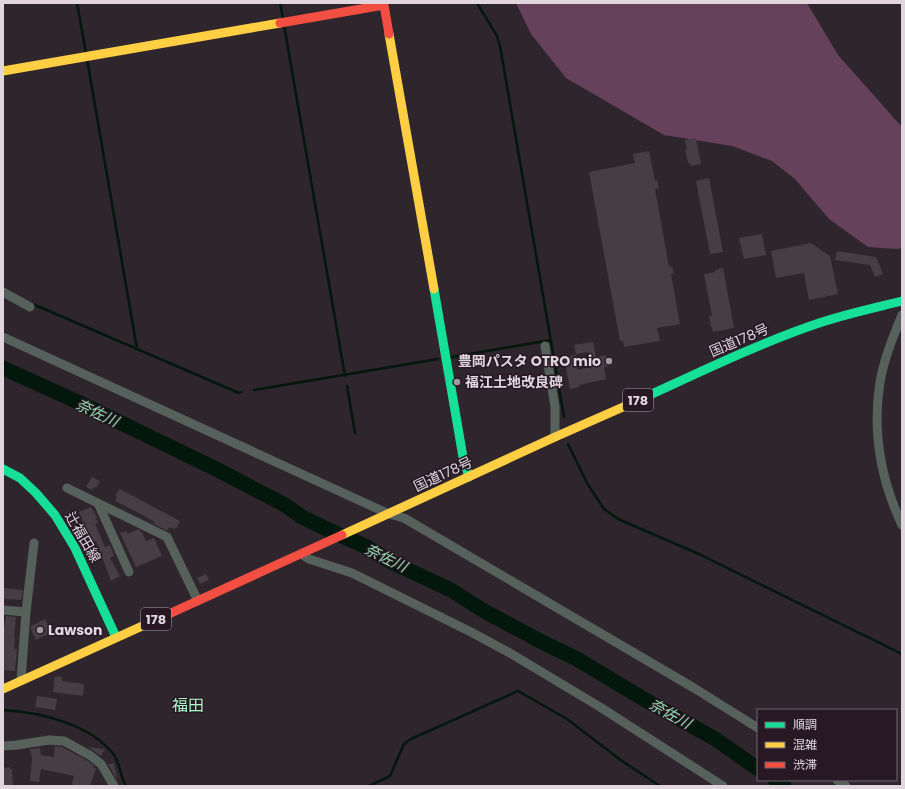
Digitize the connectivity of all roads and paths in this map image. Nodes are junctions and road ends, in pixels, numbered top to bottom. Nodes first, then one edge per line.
1 (3, 70) edge
2 (3, 292) edge
3 (901, 299) edge
4 (30, 307) dead end
5 (902, 315) edge
6 (3, 337) edge
7 (545, 346) dead end
8 (555, 438) junction
9 (3, 468) edge
10 (469, 477) junction
11 (67, 488) dead end
12 (98, 503) junction
13 (385, 516) junction
14 (902, 525) edge
15 (34, 544) dead end
16 (305, 552) junction
17 (129, 572) dead end
18 (198, 601) junction
19 (3, 610) edge
20 (26, 612) junction
21 (116, 637) junction
22 (21, 680) junction
23 (3, 689) edge
24 (757, 727) edge
25 (3, 746) edge
26 (114, 786) edge
27 (723, 786) edge

1 - 10 main road
2 - 4 street
3 - 8 main road, 国道178号 / 178
5 - 14 street
6 - 13 street
7 - 8 street
8 - 10 main road, 国道178号 / 178
9 - 21 main road, 辻福田線
10 - 13 main road, 国道178号 / 178
11 - 12 street
12 - 17 street
12 - 18 street
13 - 16 main road, 国道178号 / 178
13 - 24 street
15 - 20 street
16 - 18 main road, 国道178号 / 178
16 - 27 street
18 - 21 main road, 国道178号 / 178
19 - 20 street
20 - 22 street
21 - 22 main road, 国道178号 / 178
22 - 23 main road, 国道178号 / 178
25 - 26 street

